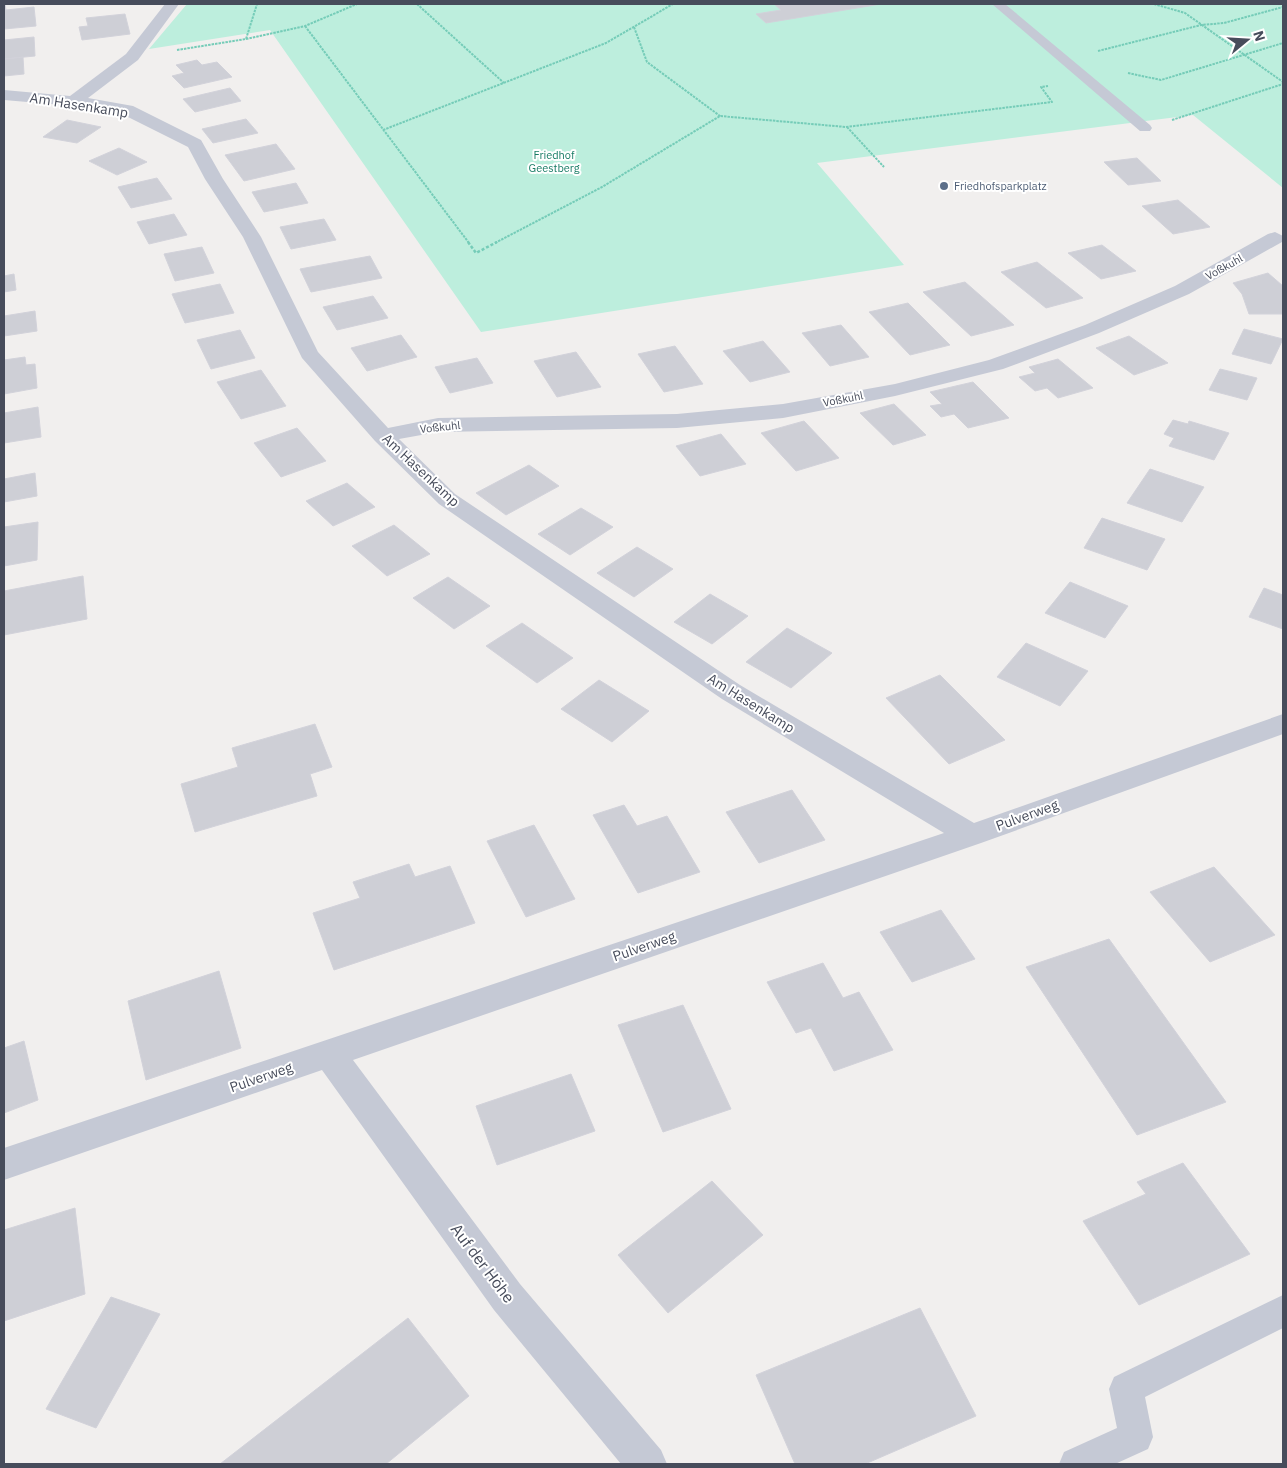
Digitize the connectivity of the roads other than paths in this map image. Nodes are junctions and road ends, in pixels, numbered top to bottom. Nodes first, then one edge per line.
1 (172, 4) edge
2 (998, 4) edge
3 (4, 95) edge
4 (74, 101) junction
5 (1145, 128) road end
6 (1274, 238) dead end
7 (383, 436) junction
8 (1283, 724) edge
9 (971, 835) junction
10 (329, 1054) junction
11 (4, 1164) edge
12 (1283, 1311) edge
13 (647, 1464) edge
14 (1076, 1464) edge

1 - 4 street
2 - 5 lane
3 - 4 street, Am Hasenkamp
4 - 7 street, Am Hasenkamp
6 - 7 street, Voßkuhl
7 - 9 street, Am Hasenkamp
8 - 9 street, Pulverweg
9 - 10 street, Pulverweg
10 - 11 street, Pulverweg
10 - 13 street, Auf der Höhe
12 - 14 lane

